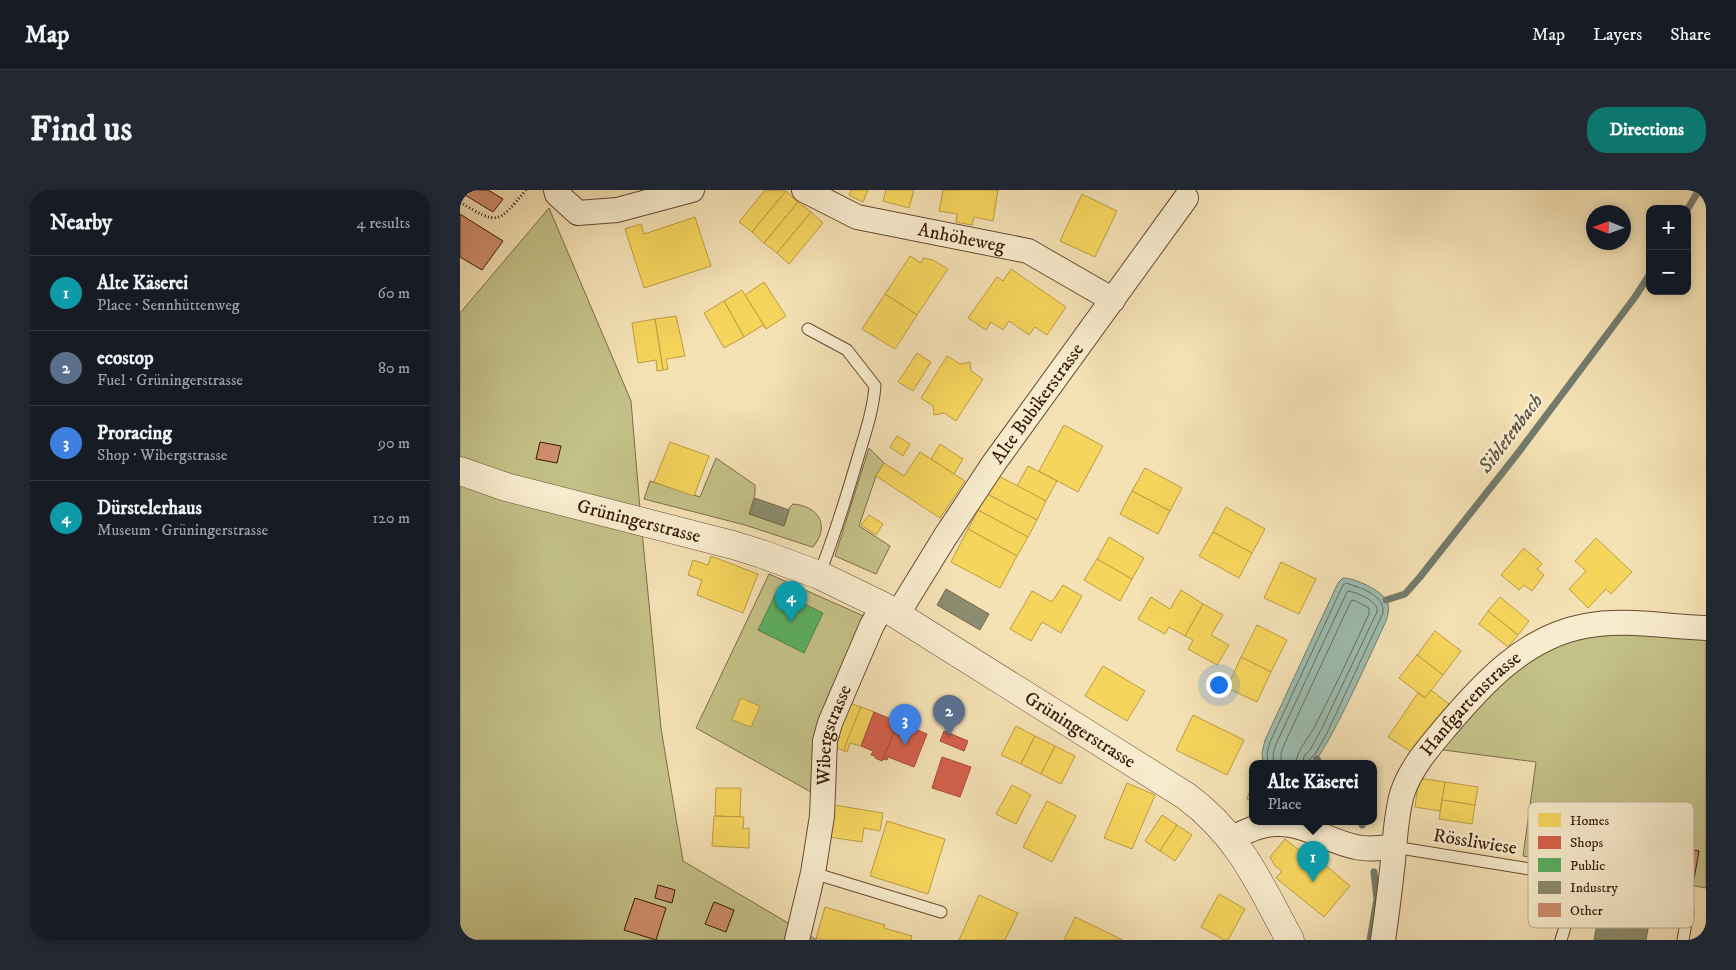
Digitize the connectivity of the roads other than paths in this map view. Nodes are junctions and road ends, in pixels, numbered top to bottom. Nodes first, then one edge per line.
1 (556, 190) edge
2 (692, 190) edge
3 (804, 190) edge
4 (1186, 198) dead end
5 (1113, 300) junction
6 (808, 329) dead end
7 (460, 471) edge
8 (819, 575) junction
9 (890, 611) junction
10 (1706, 628) edge
11 (1269, 825) edge
12 (1284, 825) edge
13 (1232, 838) junction
14 (1394, 847) junction
15 (1528, 869) edge
16 (813, 873) junction
17 (941, 912) dead end
18 (1564, 928) edge
19 (797, 940) edge
20 (1290, 940) edge
21 (1383, 940) edge
22 (1560, 940) edge

1 - 2 street
3 - 5 street, Anhöheweg
4 - 5 street, Alte Bubikerstrasse
5 - 9 street, Alte Bubikerstrasse
6 - 8 lane
7 - 8 street, Grüningerstrasse
8 - 9 street, Grüningerstrasse
9 - 13 street, Grüningerstrasse
9 - 16 street, Wibergstrasse
10 - 14 street, Hanfgartenstrasse
11 - 13 street
12 - 14 street
13 - 20 street, Grüningerstrasse
14 - 15 lane, Rössliwiese
14 - 21 street, Hanfgartenstrasse
16 - 17 lane
16 - 19 street, Wibergstrasse
18 - 22 lane, Rössliwiese

